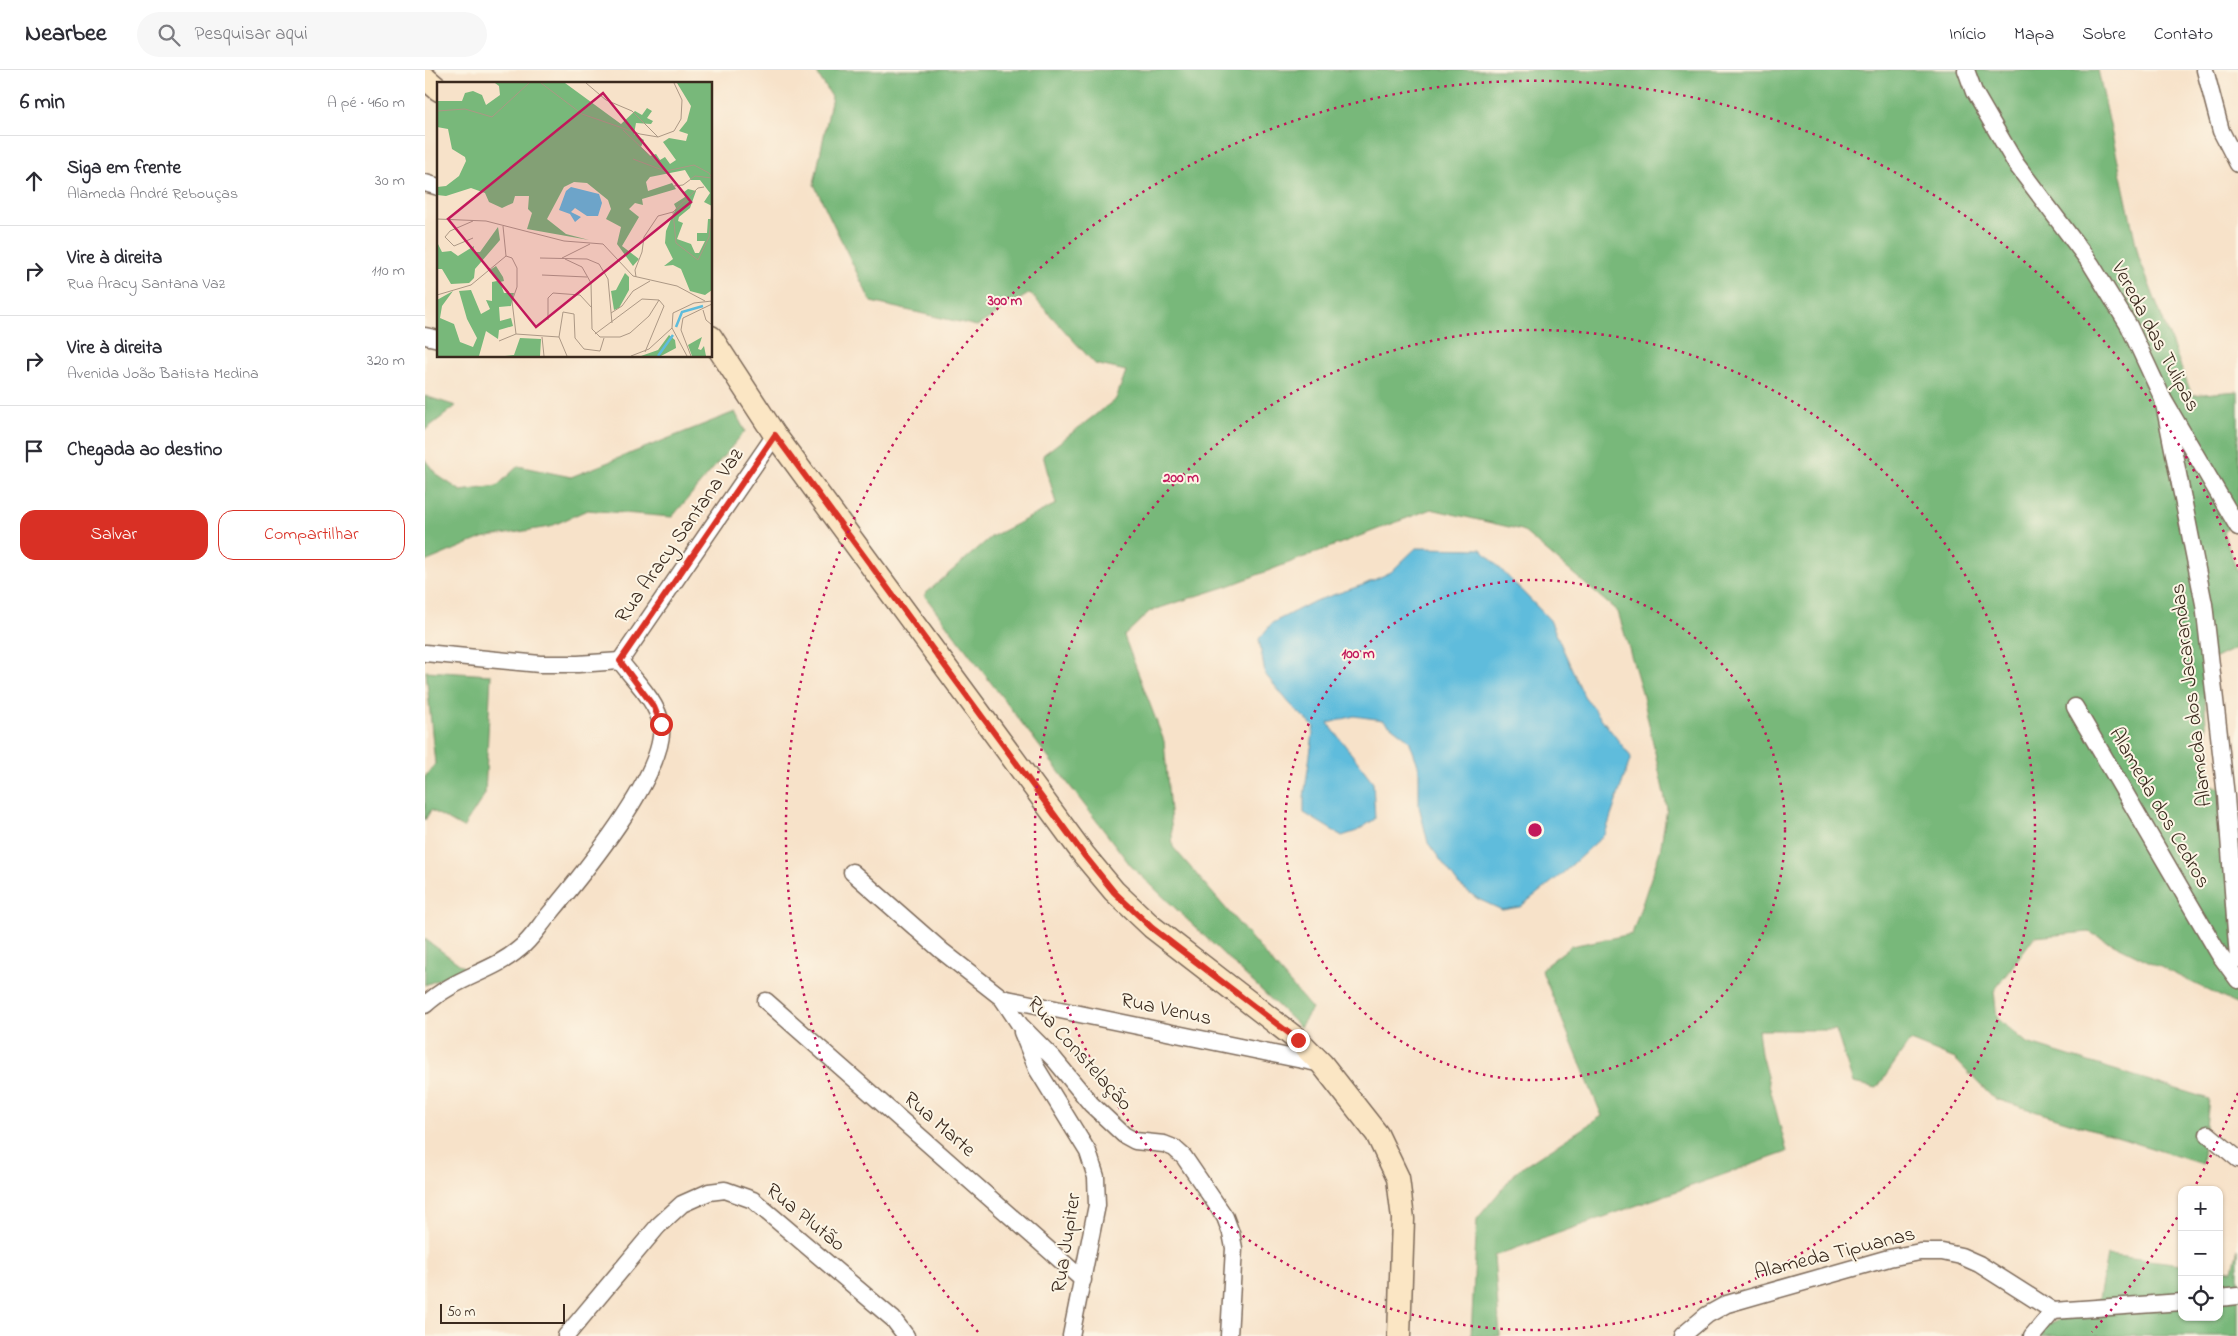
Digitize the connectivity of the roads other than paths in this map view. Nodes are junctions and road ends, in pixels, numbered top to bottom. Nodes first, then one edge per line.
1 (1966, 70) edge
2 (2205, 70) edge
3 (425, 78) edge
4 (437, 88) edge
5 (2238, 164) edge
6 (713, 340) edge
7 (2163, 400) junction
8 (775, 435) junction
9 (2238, 527) edge
10 (425, 653) edge
11 (620, 661) junction
12 (2075, 707) dead end
13 (852, 872) dead end
14 (2238, 959) edge
15 (2238, 980) edge
16 (1002, 998) junction
17 (766, 1001) dead end
18 (425, 1005) edge
19 (1020, 1025) junction
20 (1322, 1064) junction
21 (2208, 1134) dead end
22 (2238, 1159) edge
23 (1083, 1280) junction
24 (2238, 1296) edge
25 (2223, 1298) edge
26 (2178, 1302) edge
27 (2053, 1311) junction
28 (565, 1336) edge
29 (906, 1336) edge
30 (1071, 1336) edge
31 (1229, 1336) edge
32 (1399, 1336) edge
33 (1682, 1336) edge
34 (2032, 1336) edge

1 - 7 street, Vereda das Tulipas
2 - 5 street
3 - 4 main road
6 - 8 main road
7 - 9 street, Vereda das Tulipas
7 - 14 street, Alameda dos Jacarandas
8 - 11 street, Rua Aracy Santana Vaz
8 - 20 main road
10 - 11 street
11 - 18 street
12 - 15 street, Alameda dos Cedros
13 - 16 street, Rua Constelação
16 - 19 street, Rua Constelação
16 - 20 street, Rua Venus
17 - 23 street, Rua Marte
19 - 23 street, Rua Jupiter
19 - 31 street, Rua Constelação
20 - 32 main road
21 - 22 street
23 - 30 street, Rua Jupiter
24 - 25 street
26 - 27 street
27 - 33 street, Alameda Tipuanas
27 - 34 street
28 - 29 street, Rua Plutão

